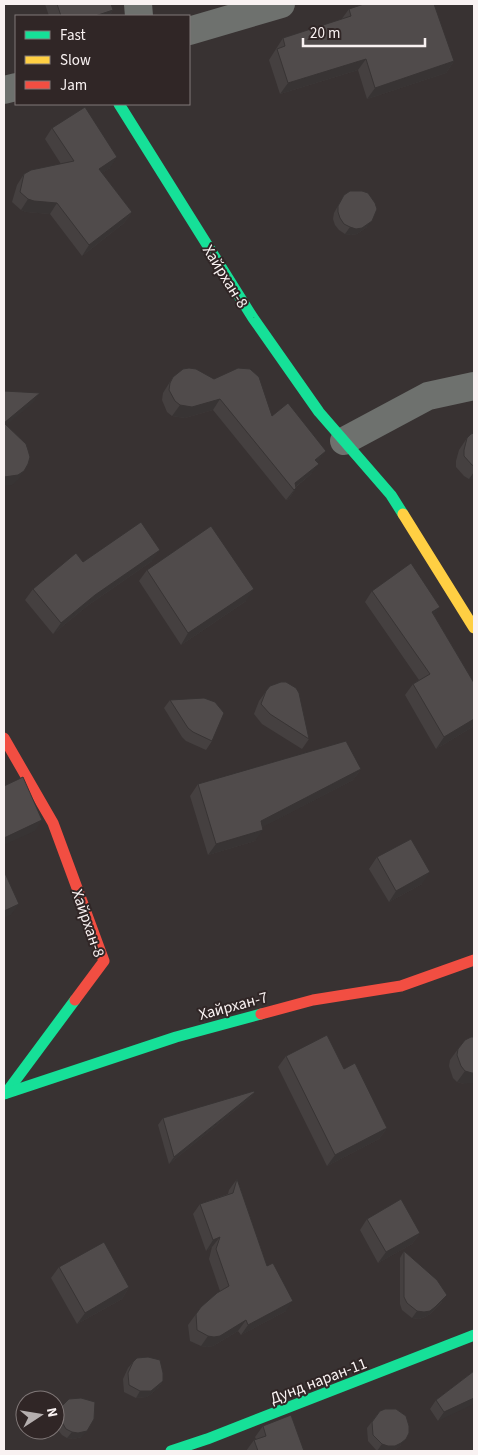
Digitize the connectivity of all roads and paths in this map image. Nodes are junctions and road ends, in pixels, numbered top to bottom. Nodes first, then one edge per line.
1 (281, 4) edge
2 (190, 31) edge
3 (120, 105) edge
4 (474, 386) edge
5 (344, 441) junction
6 (474, 628) edge
7 (4, 738) edge
8 (474, 960) edge
9 (5, 1093) edge
10 (474, 1336) edge
11 (172, 1451) edge

1 - 2 street
3 - 5 street, Хайрхан-8
4 - 5 street
5 - 6 street, Хайрхан-8
7 - 9 street, Хайрхан-8
8 - 9 street, Хайрхан-7
10 - 11 street, Дунд наран-11

